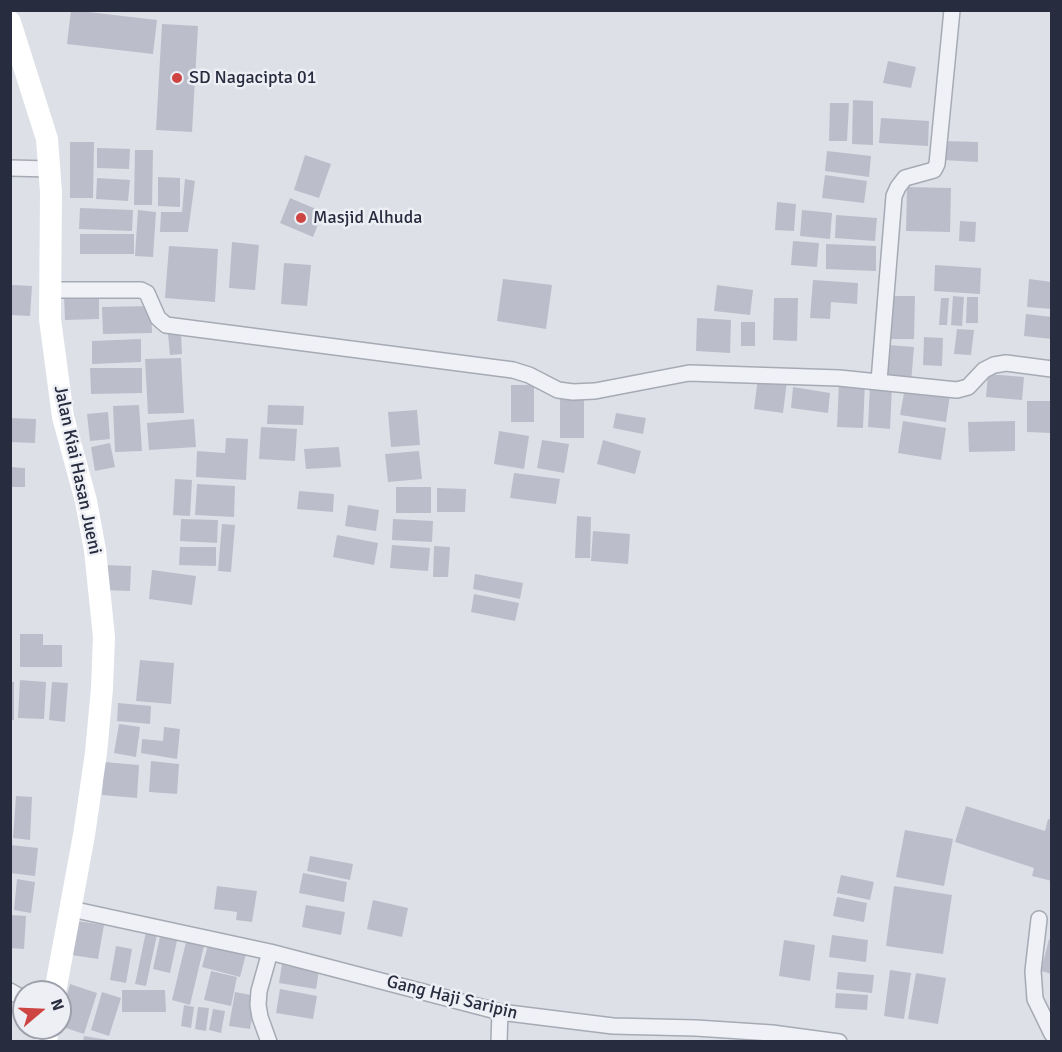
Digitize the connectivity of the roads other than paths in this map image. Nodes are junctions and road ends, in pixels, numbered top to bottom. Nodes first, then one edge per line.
1 (952, 10) edge
2 (10, 22) edge
3 (10, 168) edge
4 (50, 169) junction
5 (49, 290) junction
6 (1052, 369) edge
7 (879, 381) junction
8 (71, 909) junction
9 (1039, 919) dead end
10 (270, 952) junction
11 (57, 980) edge
12 (500, 1012) junction
13 (1052, 1035) edge
14 (269, 1041) edge
15 (499, 1041) edge
16 (839, 1041) edge

1 - 7 street
2 - 4 street, Jalan Kiai Hasan Jueni
3 - 4 street
4 - 5 street, Jalan Kiai Hasan Jueni
5 - 7 street
5 - 8 street, Jalan Kiai Hasan Jueni
6 - 7 street
8 - 10 street, Gang Haji Saripin
8 - 11 street, Jalan Kiai Hasan Jueni
9 - 13 street
10 - 12 street, Gang Haji Saripin
10 - 14 street
12 - 15 street
12 - 16 street, Gang Haji Saripin

